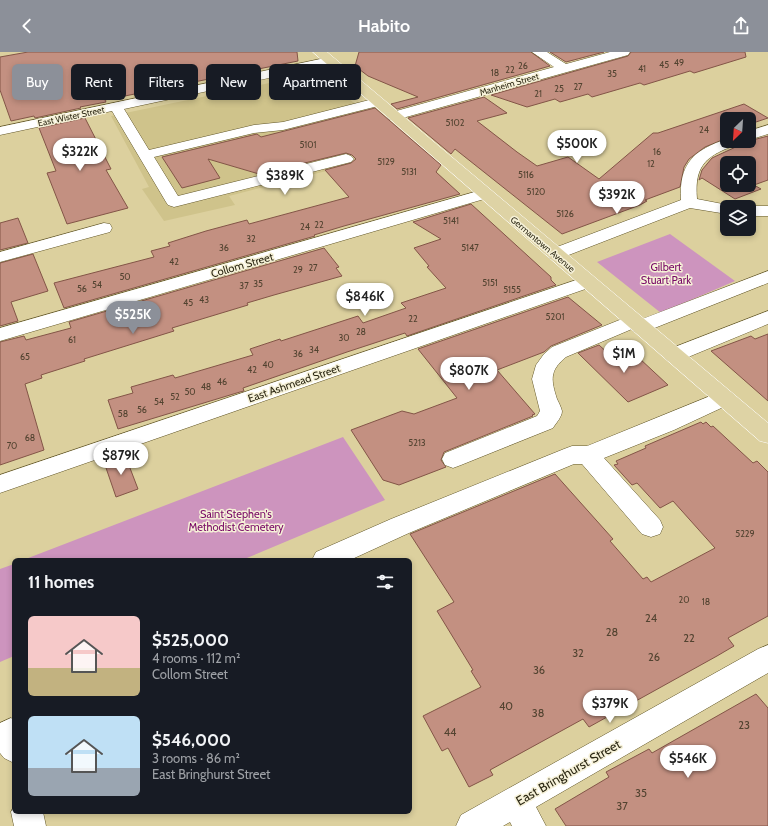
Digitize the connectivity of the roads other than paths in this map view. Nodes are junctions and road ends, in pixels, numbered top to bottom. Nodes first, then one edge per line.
1 (538, 52) edge
2 (624, 52) edge
3 (324, 57) edge
4 (564, 68) junction
5 (377, 102) junction
6 (116, 106) junction
7 (394, 116) junction
8 (768, 129) edge
9 (0, 131) edge
10 (756, 133) edge
11 (720, 148) edge
12 (146, 154) junction
13 (346, 159) dead end
14 (485, 194) junction
15 (689, 203) junction
16 (720, 208) edge
17 (756, 211) edge
18 (768, 211) edge
19 (104, 228) dead end
20 (555, 254) junction
21 (0, 257) edge
22 (768, 277) edge
23 (588, 282) junction
24 (768, 317) edge
25 (637, 324) junction
26 (0, 335) edge
27 (674, 355) junction
28 (724, 398) junction
29 (768, 436) edge
30 (588, 455) junction
31 (453, 459) dead end
32 (0, 484) edge
33 (651, 528) dead end
34 (329, 558) edge
35 (768, 658) edge
36 (0, 738) edge
37 (12, 739) edge
38 (27, 814) edge
39 (523, 814) edge
40 (30, 826) edge
41 (472, 826) edge

1 - 4 street
2 - 4 street, Manheim Street
3 - 5 main road, Germantown Avenue
3 - 6 street, East Wister Street
4 - 7 street, Manheim Street
5 - 7 main road, Germantown Avenue
5 - 12 street
6 - 9 street, East Wister Street
6 - 12 street
7 - 14 main road, Germantown Avenue
8 - 10 street
11 - 15 street
12 - 13 street
14 - 20 main road, Germantown Avenue
14 - 26 street, Collom Street
15 - 16 street
15 - 20 street
17 - 18 street
19 - 21 street
20 - 23 main road, Germantown Avenue
22 - 25 street
23 - 25 main road, Germantown Avenue
23 - 32 street, East Ashmead Street
24 - 27 street
25 - 27 main road, Germantown Avenue
25 - 31 street
27 - 28 main road, Germantown Avenue
28 - 29 main road, Germantown Avenue
28 - 30 street
30 - 33 street
30 - 34 street
35 - 39 street, East Bringhurst Street
36 - 37 street
38 - 40 street
39 - 41 street, East Bringhurst Street

